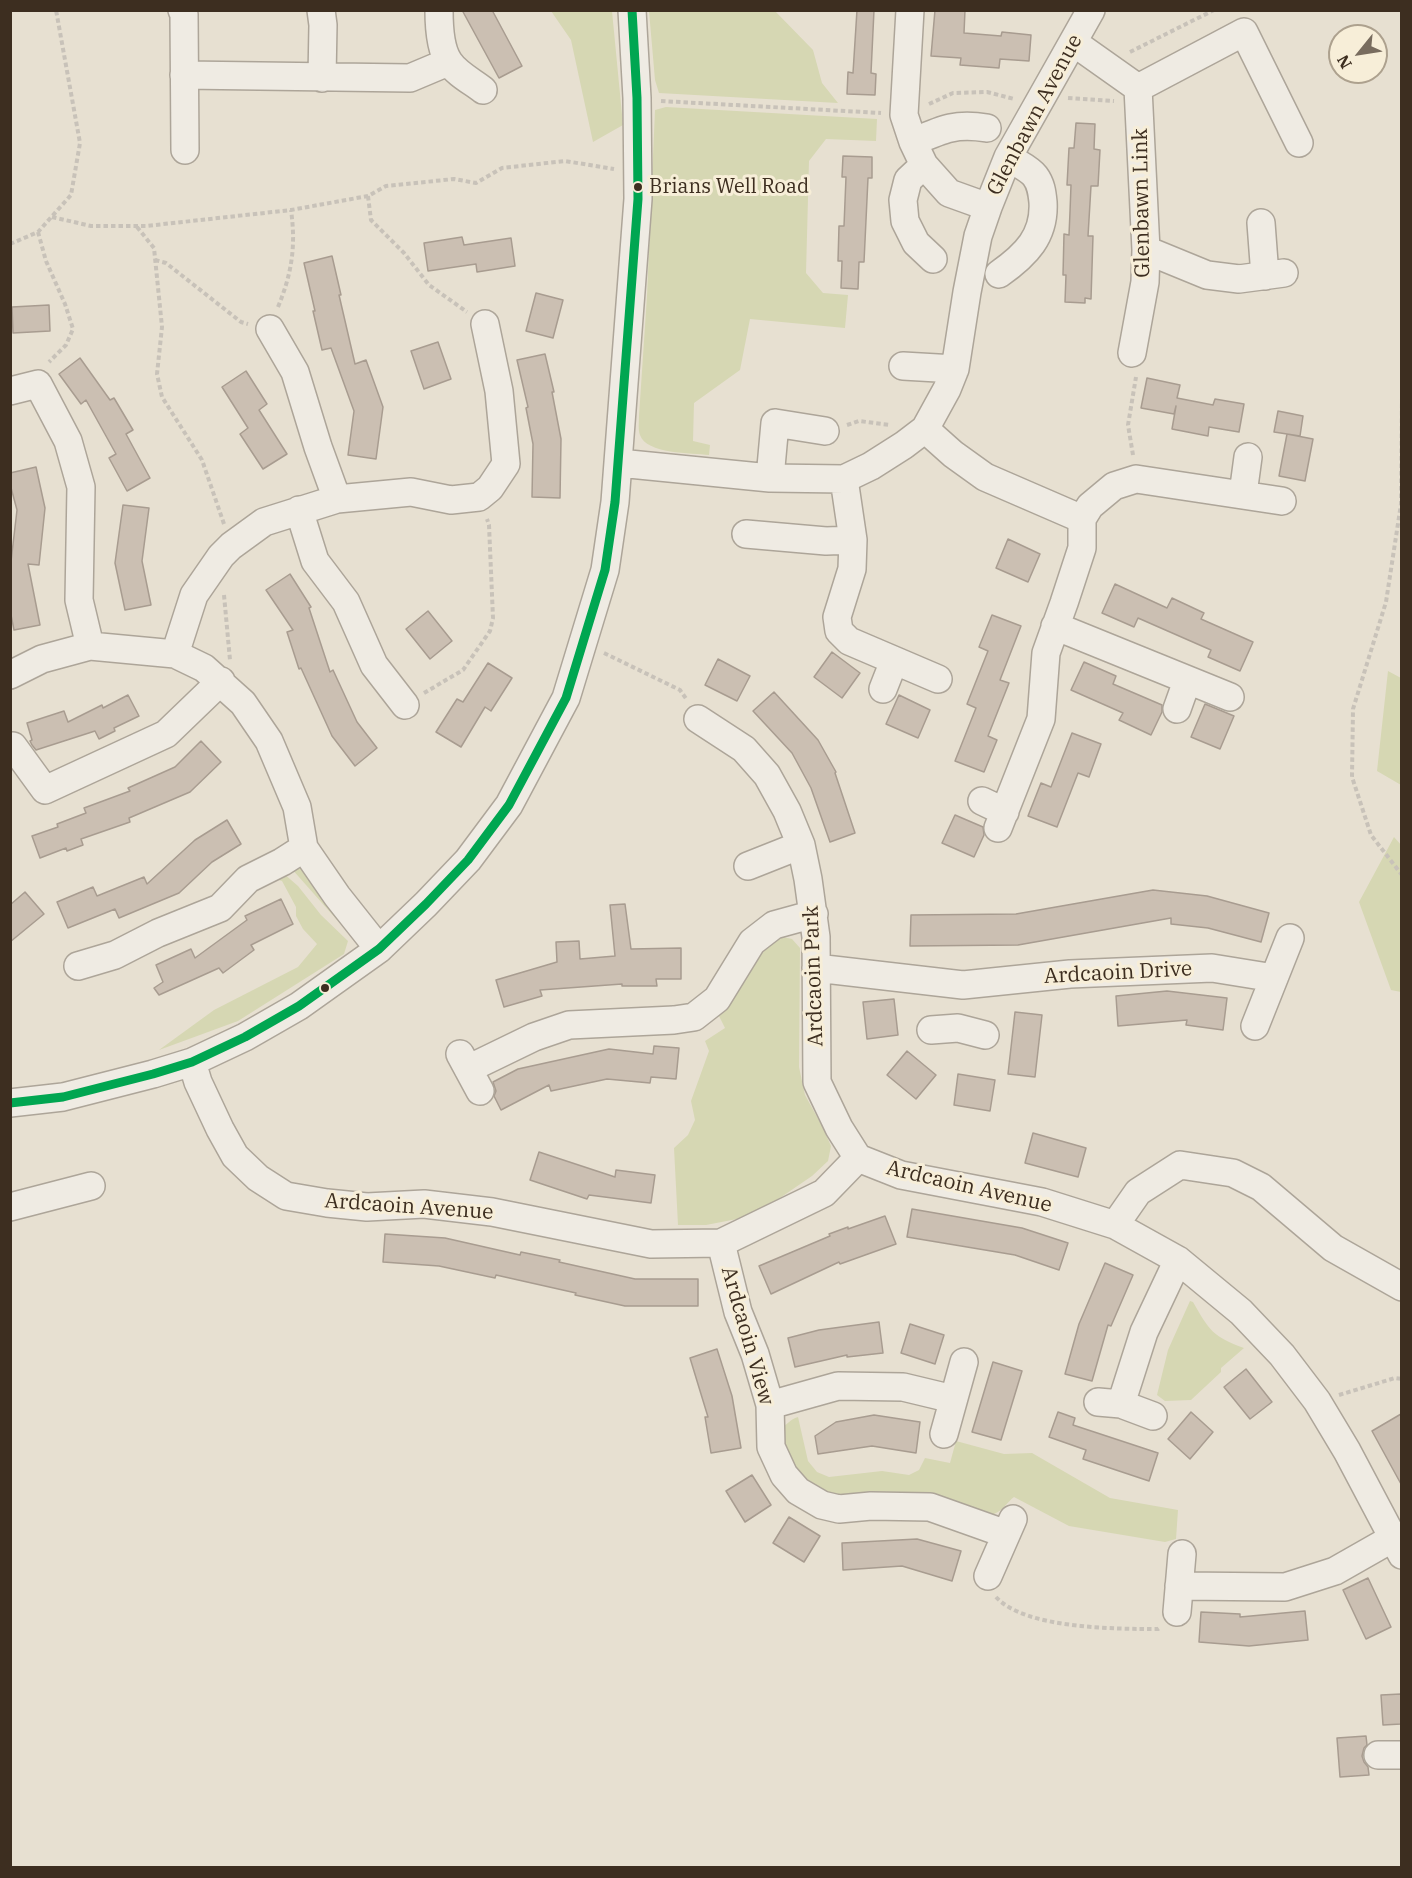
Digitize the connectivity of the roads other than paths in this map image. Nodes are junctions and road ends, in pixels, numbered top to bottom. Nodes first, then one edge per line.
1 (182, 10) edge
2 (321, 10) edge
3 (439, 10) edge
4 (632, 10) edge
5 (910, 10) edge
6 (1091, 10) edge
7 (1241, 21) edge
8 (1073, 42) junction
9 (448, 62) junction
10 (184, 75) junction
11 (322, 78) junction
12 (1138, 88) junction
13 (483, 90) dead end
14 (987, 128) dead end
15 (1299, 143) dead end
16 (185, 150) dead end
17 (919, 153) junction
18 (1008, 158) junction
19 (988, 207) junction
20 (1261, 223) dead end
21 (1146, 250) junction
22 (933, 259) dead end
23 (999, 274) dead end
24 (485, 324) road end
25 (270, 329) road end
26 (1132, 353) road end
27 (903, 366) dead end
28 (955, 369) junction
29 (10, 391) edge
30 (925, 429) junction
31 (825, 431) road end
32 (1248, 457) dead end
33 (619, 463) junction
34 (770, 478) junction
35 (844, 479) junction
36 (1243, 494) junction
37 (337, 499) junction
38 (1282, 501) dead end
39 (299, 510) junction
40 (1082, 519) junction
41 (746, 534) dead end
42 (853, 540) junction
43 (1054, 626) junction
44 (90, 646) junction
45 (175, 654) junction
46 (894, 661) junction
47 (10, 675) edge
48 (938, 679) dead end
49 (1187, 681) junction
50 (227, 687) junction
51 (883, 689) dead end
52 (1230, 697) dead end
53 (405, 705) road end
54 (1177, 709) dead end
55 (698, 719) road end
56 (13, 746) dead end
57 (995, 814) dead end
58 (801, 845) junction
59 (304, 848) junction
60 (748, 866) dead end
61 (814, 914) junction
62 (1290, 938) dead end
63 (379, 949) junction
64 (78, 966) dead end
65 (816, 968) junction
66 (1274, 978) junction
67 (963, 985) junction
68 (1255, 1026) dead end
69 (958, 1028) junction
70 (931, 1030) dead end
71 (985, 1035) dead end
72 (192, 1062) junction
73 (470, 1071) dead end
74 (10, 1103) edge
75 (858, 1158) junction
76 (91, 1186) dead end
77 (10, 1208) edge
78 (1115, 1225) junction
79 (721, 1243) junction
80 (1178, 1260) junction
81 (1401, 1287) edge
82 (964, 1362) dead end
83 (953, 1399) junction
84 (770, 1405) junction
85 (1153, 1416) dead end
86 (944, 1434) dead end
87 (1397, 1546) edge
88 (1182, 1554) dead end
89 (988, 1576) road end
90 (1179, 1586) junction
91 (1177, 1612) road end

1 - 10 street
2 - 11 street
3 - 9 street
4 - 33 street
5 - 17 street
6 - 8 street, Glenbawn Avenue
7 - 12 street
7 - 15 street
8 - 12 street
8 - 18 street, Glenbawn Avenue
9 - 11 street
9 - 13 street
10 - 11 street
10 - 16 street
12 - 21 street, Glenbawn Link
14 - 17 street
17 - 19 street
17 - 22 street
18 - 19 street, Glenbawn Avenue
18 - 23 street
19 - 28 street, Glenbawn Avenue
20 - 21 street
21 - 26 street, Glenbawn Link
24 - 37 street
25 - 37 street
27 - 28 street
28 - 30 street, Glenbawn Avenue
29 - 44 street
30 - 35 street, Glenbawn Avenue
30 - 40 street
31 - 34 street
32 - 36 street
33 - 34 street, Glenbawn Avenue
33 - 63 street
34 - 35 street, Glenbawn Avenue
35 - 42 street
36 - 38 street
36 - 40 street
37 - 39 street
39 - 45 street
39 - 53 street
40 - 43 street
41 - 42 street
42 - 46 street
43 - 49 street
43 - 57 street
44 - 45 street
44 - 47 street
45 - 50 street
46 - 48 street
46 - 51 street
49 - 52 street
49 - 54 street
50 - 56 street
50 - 59 street
55 - 58 street, Ardcaoin Park
58 - 60 street
58 - 61 street, Ardcaoin Park
59 - 63 street
59 - 64 street
61 - 65 street, Ardcaoin Park
61 - 73 street
62 - 66 street
63 - 72 street
65 - 67 street, Ardcaoin Drive
65 - 75 street, Ardcaoin Park
66 - 67 street, Ardcaoin Drive
66 - 68 street
67 - 69 street
69 - 70 street
69 - 71 street
72 - 74 street
72 - 79 street, Ardcaoin Avenue
75 - 78 street, Ardcaoin Avenue
75 - 79 street, Ardcaoin Avenue
76 - 77 street
78 - 80 street, Ardcaoin Avenue
78 - 81 street
79 - 84 street, Ardcaoin View
80 - 85 street
80 - 87 street, Ardcaoin Avenue
82 - 83 street
83 - 84 street
83 - 86 street
84 - 89 street, Ardcaoin View
87 - 90 street
88 - 90 street
90 - 91 street

